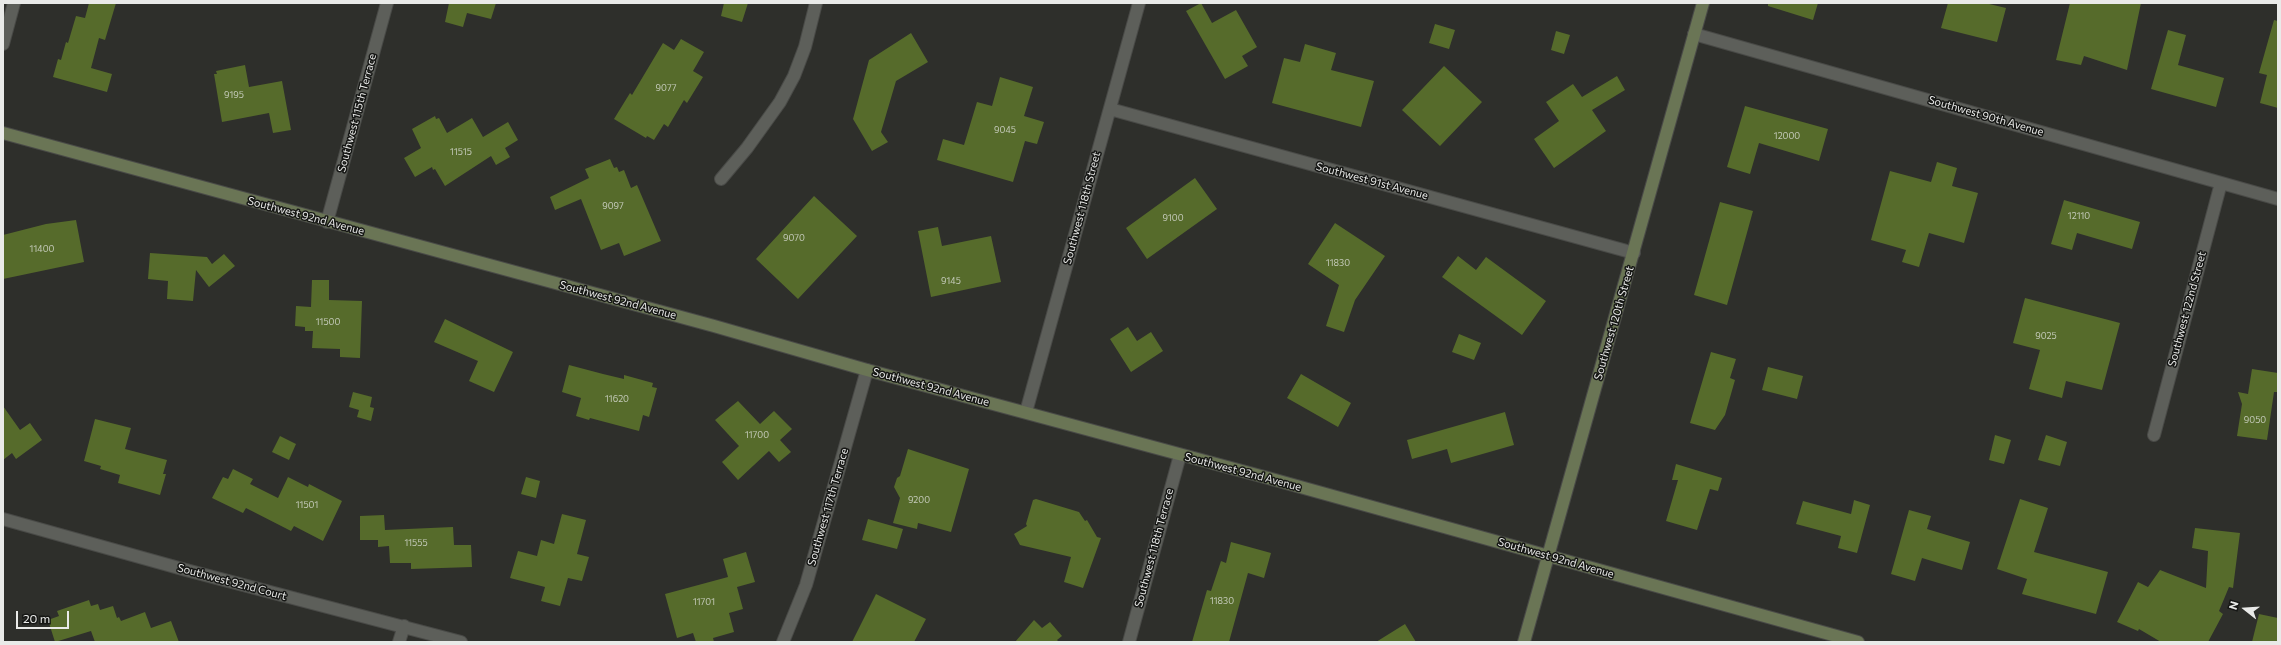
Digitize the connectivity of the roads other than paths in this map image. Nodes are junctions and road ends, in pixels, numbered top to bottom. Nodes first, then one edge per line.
1 (14, 3) edge
2 (387, 3) edge
3 (816, 3) edge
4 (1138, 3) edge
5 (1702, 3) edge
6 (1694, 34) junction
7 (3, 44) edge
8 (1110, 108) junction
9 (3, 133) edge
10 (722, 179) dead end
11 (2221, 183) junction
12 (2278, 199) edge
13 (327, 222) junction
14 (1634, 253) junction
15 (866, 370) junction
16 (1026, 412) junction
17 (2154, 435) dead end
18 (1180, 455) junction
19 (3, 519) edge
20 (1549, 556) junction
21 (404, 626) junction
22 (399, 642) edge
23 (461, 642) edge
24 (783, 642) edge
25 (1129, 642) edge
26 (1524, 642) edge
27 (1858, 642) edge

1 - 7 street
2 - 13 street, Southwest 115th Terrace
3 - 10 street
4 - 8 street, Southwest 118th Street
5 - 6 street, Southwest 120th Street
6 - 11 street, Southwest 90th Avenue
6 - 14 street, Southwest 120th Street
8 - 14 street, Southwest 91st Avenue
8 - 16 street, Southwest 118th Street
9 - 13 street, Southwest 92nd Avenue
11 - 12 street, Southwest 90th Avenue
11 - 17 street, Southwest 122nd Street
13 - 15 street, Southwest 92nd Avenue
14 - 20 street, Southwest 120th Street
15 - 16 street, Southwest 92nd Avenue
15 - 24 street, Southwest 117th Terrace
16 - 18 street, Southwest 92nd Avenue
18 - 20 street, Southwest 92nd Avenue
18 - 25 street, Southwest 118th Terrace
19 - 21 street, Southwest 92nd Court
20 - 26 street, Southwest 120th Street
20 - 27 street, Southwest 92nd Avenue
21 - 22 street
21 - 23 street, Southwest 92nd Court

